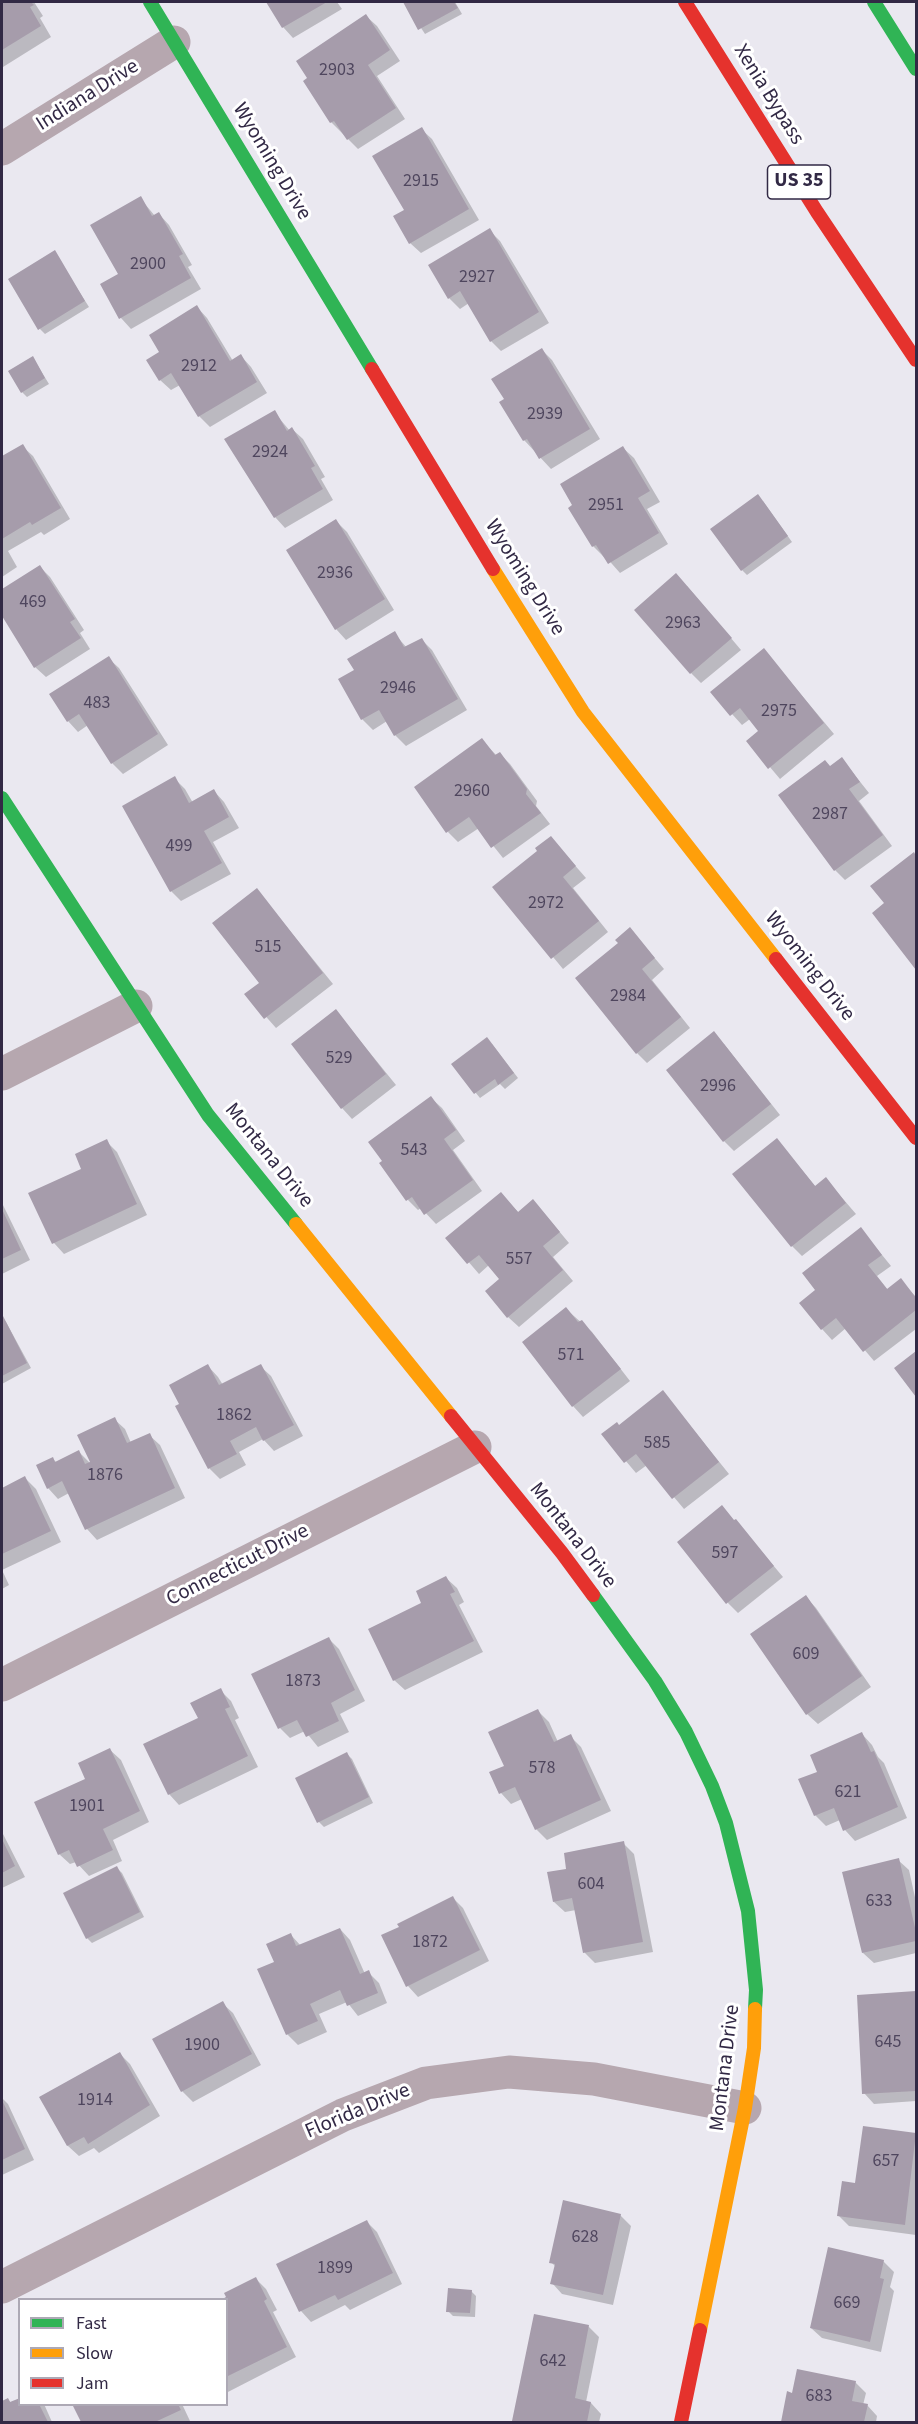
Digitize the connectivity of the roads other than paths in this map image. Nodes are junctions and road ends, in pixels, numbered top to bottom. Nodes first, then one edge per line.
1 (150, 2) edge
2 (684, 2) edge
3 (874, 2) edge
4 (174, 42) junction
5 (916, 69) edge
6 (2, 149) edge
7 (916, 360) edge
8 (2, 798) edge
9 (136, 1006) junction
10 (2, 1074) edge
11 (916, 1138) edge
12 (475, 1447) junction
13 (2, 1685) edge
14 (745, 2108) junction
15 (2, 2287) edge
16 (681, 2422) edge

1 - 4 main road, Wyoming Drive
2 - 7 main road, Xenia Bypass / US 35
3 - 5 main road
4 - 6 street, Indiana Drive
4 - 11 main road, Wyoming Drive
8 - 9 main road, Montana Drive
9 - 10 street
9 - 12 main road, Montana Drive
12 - 13 street, Connecticut Drive
12 - 14 main road, Montana Drive
14 - 15 street, Florida Drive
14 - 16 main road, Montana Drive

